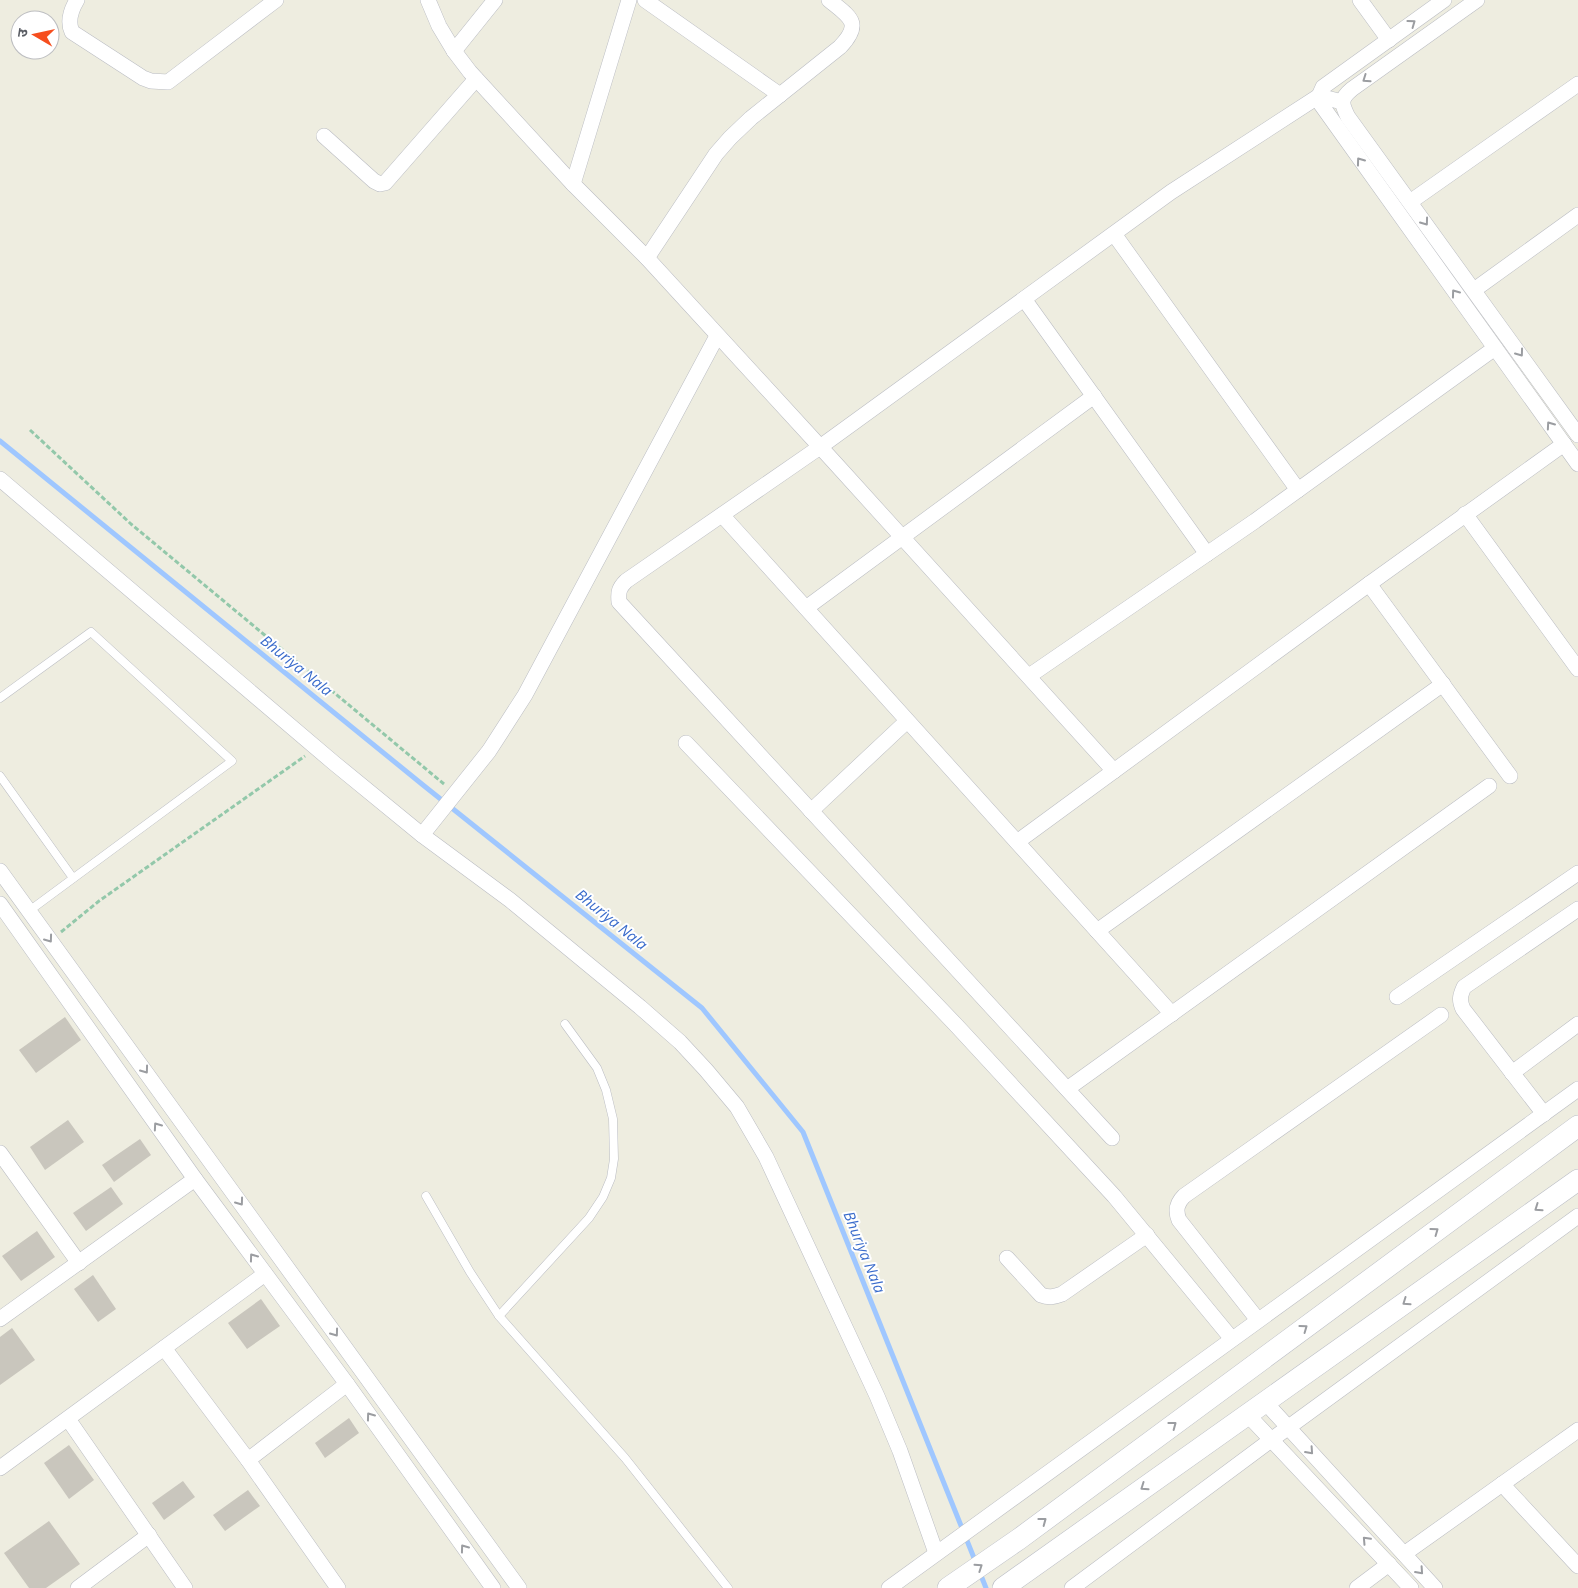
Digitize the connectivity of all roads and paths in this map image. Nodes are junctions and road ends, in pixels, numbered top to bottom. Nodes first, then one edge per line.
1 (77, 0) edge
2 (276, 0) edge
3 (428, 0) edge
4 (495, 0) edge
5 (629, 0) edge
6 (645, 0) edge
7 (829, 0) edge
8 (1360, 0) edge
9 (1444, 0) edge
10 (1477, 0) edge
11 (1389, 40) junction
12 (454, 52) junction
13 (476, 79) junction
14 (1578, 84) edge
15 (780, 95) junction
16 (1319, 96) junction
17 (1342, 102) junction
18 (324, 136) dead end
19 (573, 184) junction
20 (1410, 202) junction
21 (1578, 215) edge
22 (1114, 234) junction
23 (647, 258) junction
24 (1474, 290) junction
25 (1024, 299) junction
26 (717, 336) junction
27 (1495, 348) junction
28 (1094, 396) junction
29 (30, 430) dead end
30 (1578, 435) edge
31 (1564, 444) junction
32 (820, 447) junction
33 (1578, 464) edge
34 (0, 479) edge
35 (1298, 490) junction
36 (1465, 514) junction
37 (722, 515) junction
38 (902, 537) junction
39 (1207, 554) junction
40 (1369, 584) junction
41 (806, 608) junction
42 (1578, 669) edge
43 (1028, 676) junction
44 (1443, 684) junction
45 (0, 698) edge
46 (907, 721) junction
47 (686, 743) dead end
48 (317, 748) junction
49 (1114, 771) junction
50 (0, 776) edge
51 (1510, 776) dead end
52 (1489, 786) dead end
53 (453, 797) junction
54 (811, 811) junction
55 (427, 830) junction
56 (1017, 842) junction
57 (0, 871) edge
58 (1578, 873) edge
59 (73, 878) junction
60 (0, 904) edge
61 (1578, 909) edge
62 (29, 911) junction
63 (1097, 931) junction
64 (51, 941) junction
65 (1397, 997) dead end
66 (1172, 1014) junction
67 (1441, 1015) dead end
68 (565, 1024) dead end
69 (1578, 1024) edge
70 (1512, 1073) junction
71 (1068, 1089) junction
72 (1578, 1089) edge
73 (1544, 1114) junction
74 (1578, 1126) edge
75 (1112, 1138) dead end
76 (0, 1153) edge
77 (195, 1179) junction
78 (1578, 1180) edge
79 (426, 1196) dead end
80 (1578, 1216) edge
81 (1147, 1235) junction
82 (1007, 1258) dead end
83 (79, 1263) junction
84 (265, 1274) junction
85 (499, 1316) junction
86 (0, 1319) edge
87 (1258, 1320) junction
88 (1232, 1339) junction
89 (164, 1348) junction
90 (347, 1384) junction
91 (1265, 1402) junction
92 (1247, 1414) junction
93 (68, 1419) junction
94 (1288, 1427) junction
95 (1578, 1430) edge
96 (1271, 1440) junction
97 (248, 1460) junction
98 (0, 1468) edge
99 (1502, 1484) junction
100 (149, 1535) junction
101 (940, 1550) junction
102 (1404, 1554) junction
103 (1575, 1557) edge
104 (1389, 1564) junction
105 (1008, 1584) edge
106 (951, 1586) edge
107 (78, 1588) edge
108 (185, 1588) edge
109 (338, 1588) edge
110 (493, 1588) edge
111 (519, 1588) edge
112 (728, 1588) edge
113 (889, 1588) edge
114 (1072, 1588) edge
115 (1357, 1588) edge
116 (1411, 1588) edge
117 (1435, 1588) edge

1 - 2 street
3 - 12 street
4 - 12 street
5 - 19 street
6 - 15 street
7 - 15 street
8 - 11 street
11 -> 9 street
10 -> 17 street
11 - 16 street
12 - 13 street
13 - 18 street
13 - 19 street
14 - 20 street
15 - 23 street
16 - 17 street
16 - 22 street
27 -> 16 street
17 - 20 street
19 - 23 street
20 -> 24 street
21 - 24 street
22 - 25 street
22 - 35 street
23 - 26 street
24 -> 30 street
25 - 28 street
25 - 32 street
26 - 32 street
26 - 53 street
31 -> 27 street
27 - 35 street
28 - 38 street
28 - 39 street
29 - 53 path
31 - 33 street
31 - 36 street
32 - 37 street
32 - 38 street
34 - 48 street
35 - 39 street
36 - 40 street
36 - 42 street
37 - 41 street
37 - 54 street
38 - 41 street
38 - 43 street
39 - 43 street
40 - 44 street
40 - 49 street
41 - 46 street
43 - 49 street
44 - 51 street
44 - 63 street
45 - 59 lane
46 - 54 street
46 - 56 street
47 - 81 street
48 - 55 street
48 - 64 path
49 - 56 street
50 - 59 lane
52 - 66 street
53 - 55 street
54 - 71 street
55 - 101 street
56 - 63 street
57 - 62 street
58 - 65 street
59 - 62 lane
77 -> 60 street
61 - 70 street
62 -> 64 street
63 - 66 street
64 -> 111 street
66 - 71 street
67 - 87 street
68 - 85 lane
69 - 70 street
70 - 73 street
71 - 75 street
72 - 73 street
73 - 87 street
106 -> 74 street
76 - 83 street
77 - 83 street
84 -> 77 street
78 -> 91 street
79 - 85 lane
80 - 94 street
81 - 82 street
81 - 88 street
83 - 86 street
84 - 89 street
84 - 90 street
85 - 112 lane
87 - 88 street
88 - 101 street
89 - 93 street
89 - 97 street
90 - 97 street
110 -> 90 street
91 - 92 street
91 - 94 street
92 - 96 street
92 -> 105 street
93 - 98 street
93 - 100 street
94 - 96 street
94 -> 102 street
95 - 99 street
104 -> 96 street
96 - 114 street
97 - 109 street
99 - 102 street
99 - 103 street
100 - 107 street
100 - 108 street
101 - 113 street
102 -> 117 street
104 - 115 street
104 - 116 street

